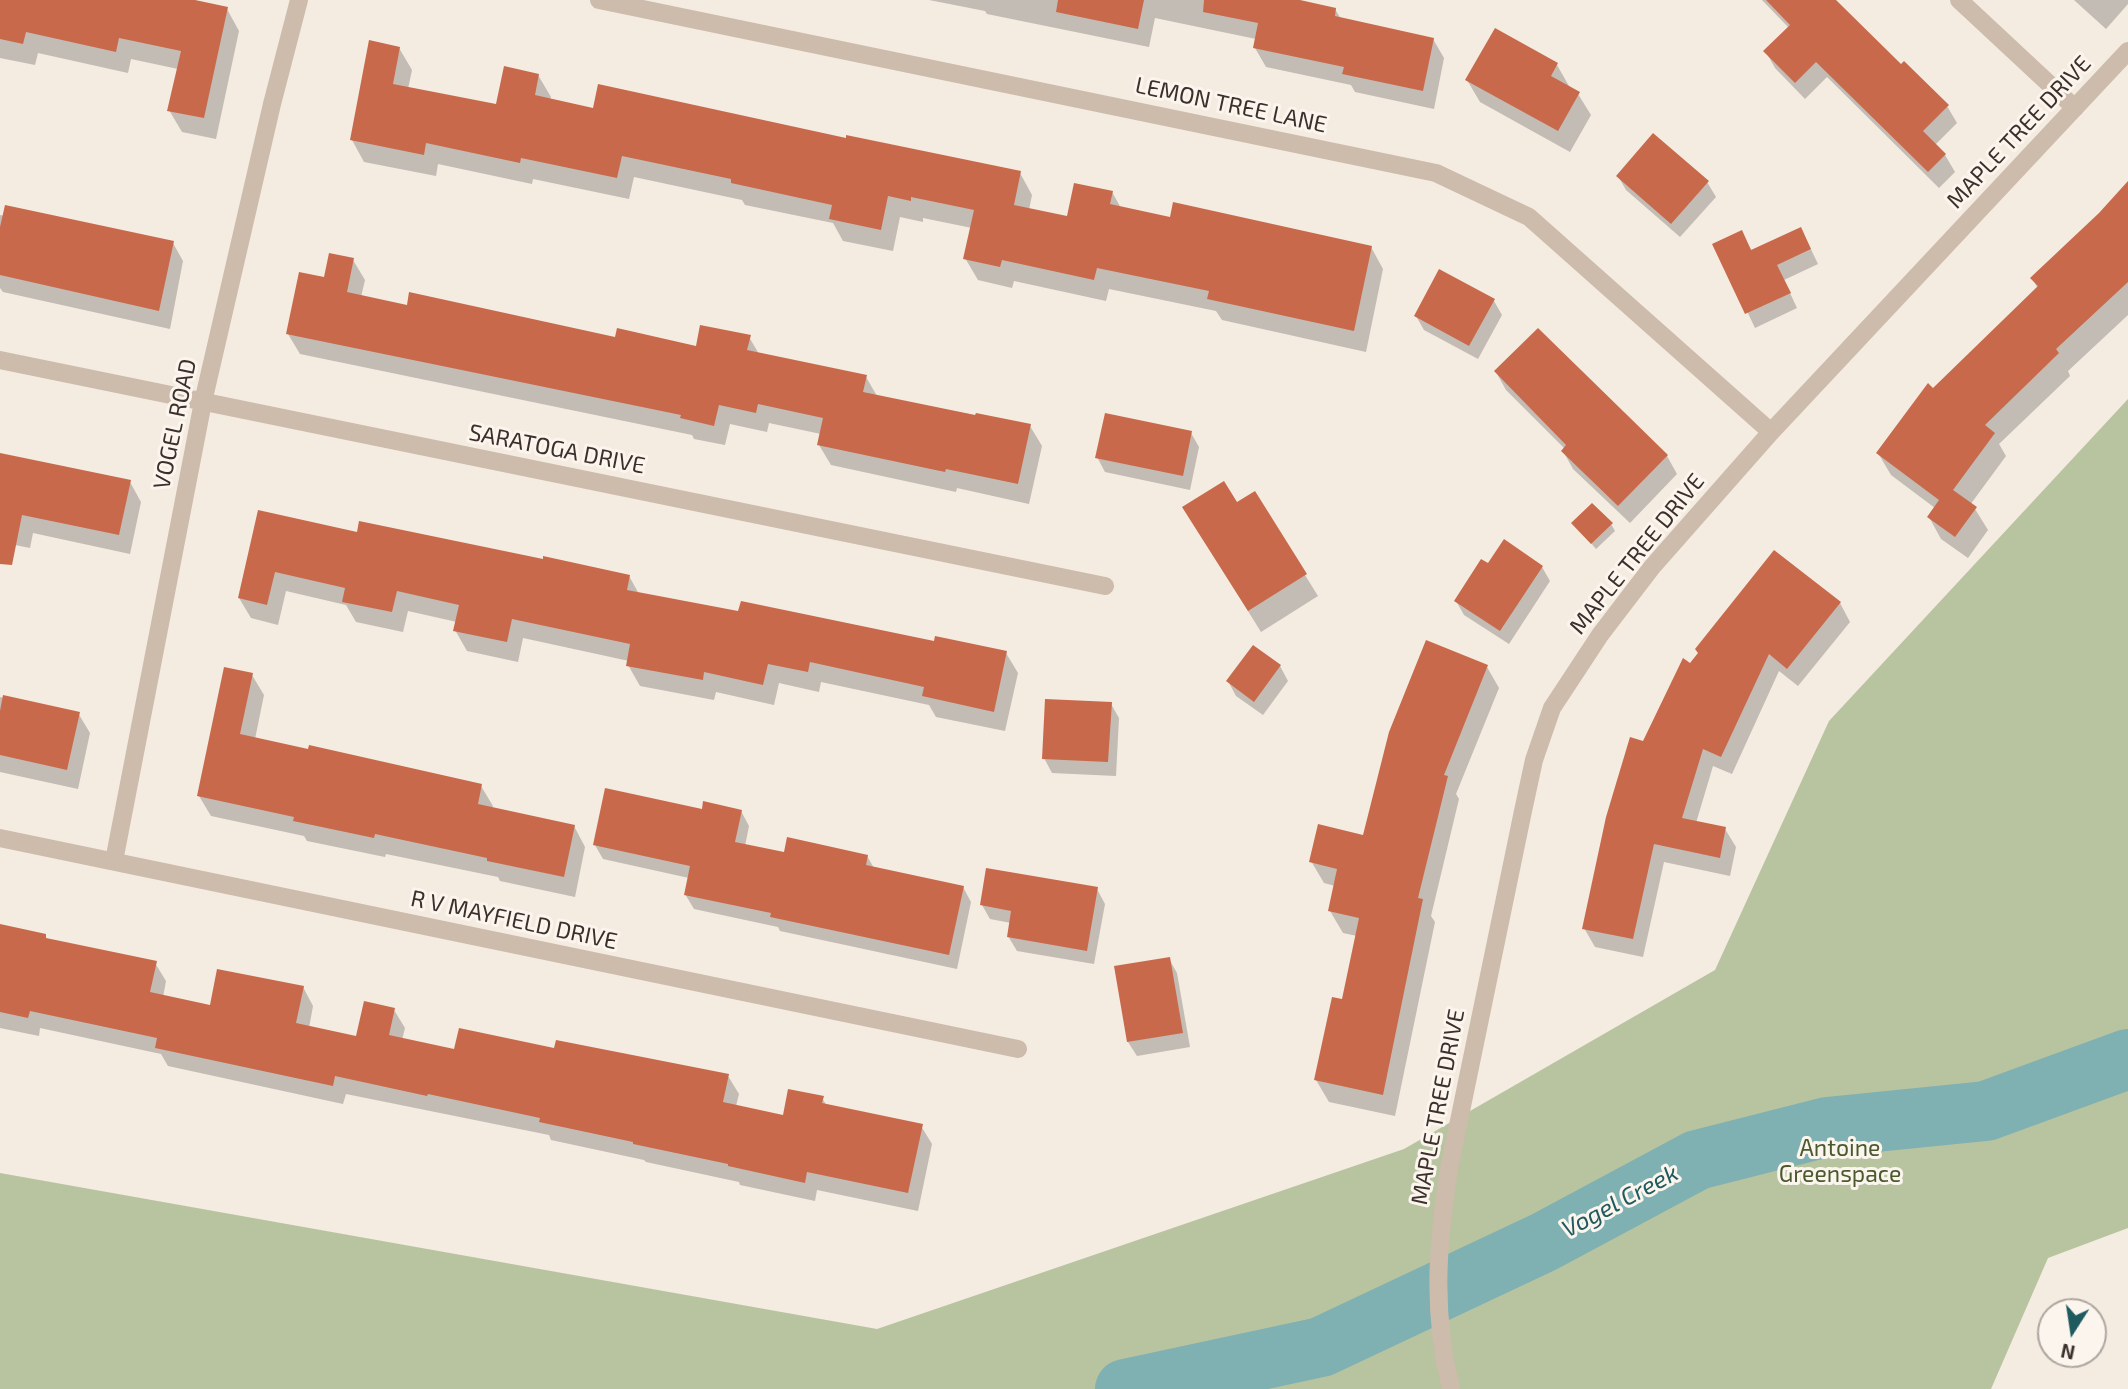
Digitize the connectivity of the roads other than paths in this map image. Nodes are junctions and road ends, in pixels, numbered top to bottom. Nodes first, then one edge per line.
1 (299, 0) edge
2 (598, 0) edge
3 (1959, 0) edge
4 (2128, 51) edge
5 (2075, 108) junction
6 (0, 360) edge
7 (203, 402) junction
8 (1771, 432) junction
9 (1105, 586) dead end
10 (0, 838) edge
11 (114, 861) junction
12 (1018, 1049) dead end
13 (1451, 1389) edge

1 - 7 street, VOGEL ROAD
2 - 8 street, LEMON TREE LANE
3 - 5 street
4 - 5 street, MAPLE TREE DRIVE
5 - 8 street, MAPLE TREE DRIVE
6 - 7 street, SARATOGA DRIVE
7 - 9 street, SARATOGA DRIVE
7 - 11 street, VOGEL ROAD
8 - 13 street, MAPLE TREE DRIVE
10 - 11 street, R V MAYFIELD DRIVE
11 - 12 street, R V MAYFIELD DRIVE

